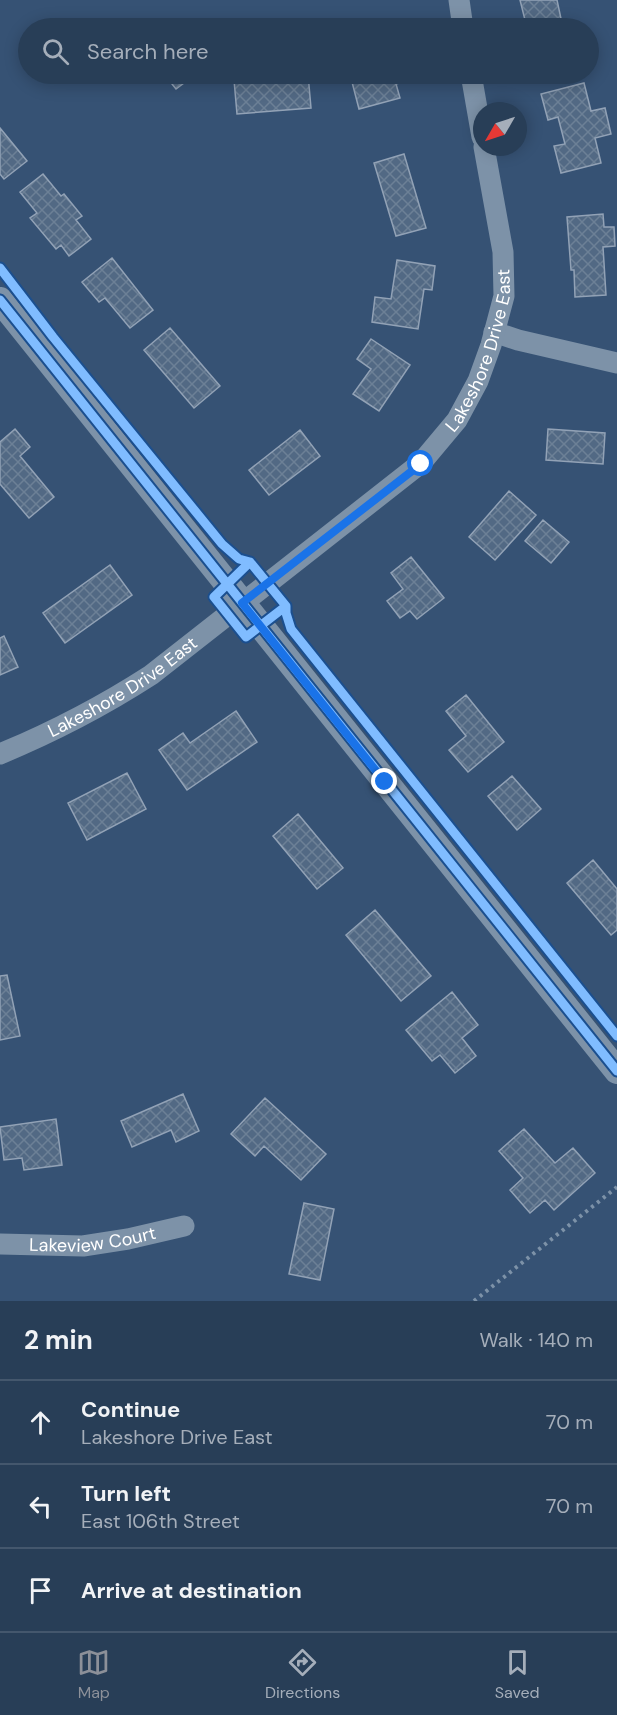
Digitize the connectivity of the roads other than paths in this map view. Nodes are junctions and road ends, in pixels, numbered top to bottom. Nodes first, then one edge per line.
1 (459, 0) edge
2 (462, 18) edge
3 (473, 84) edge
4 (476, 102) edge
5 (486, 156) edge
6 (0, 300) edge
7 (494, 332) junction
8 (617, 363) edge
9 (242, 603) junction
10 (0, 754) edge
11 (617, 1071) edge
12 (184, 1226) dead end
13 (0, 1244) edge

1 - 2 street
3 - 4 street
5 - 7 street, Lakeshore Drive East
6 - 9 street
7 - 8 street
7 - 9 street, Lakeshore Drive East
9 - 10 street, Lakeshore Drive East
9 - 11 street
12 - 13 street, Lakeview Court

